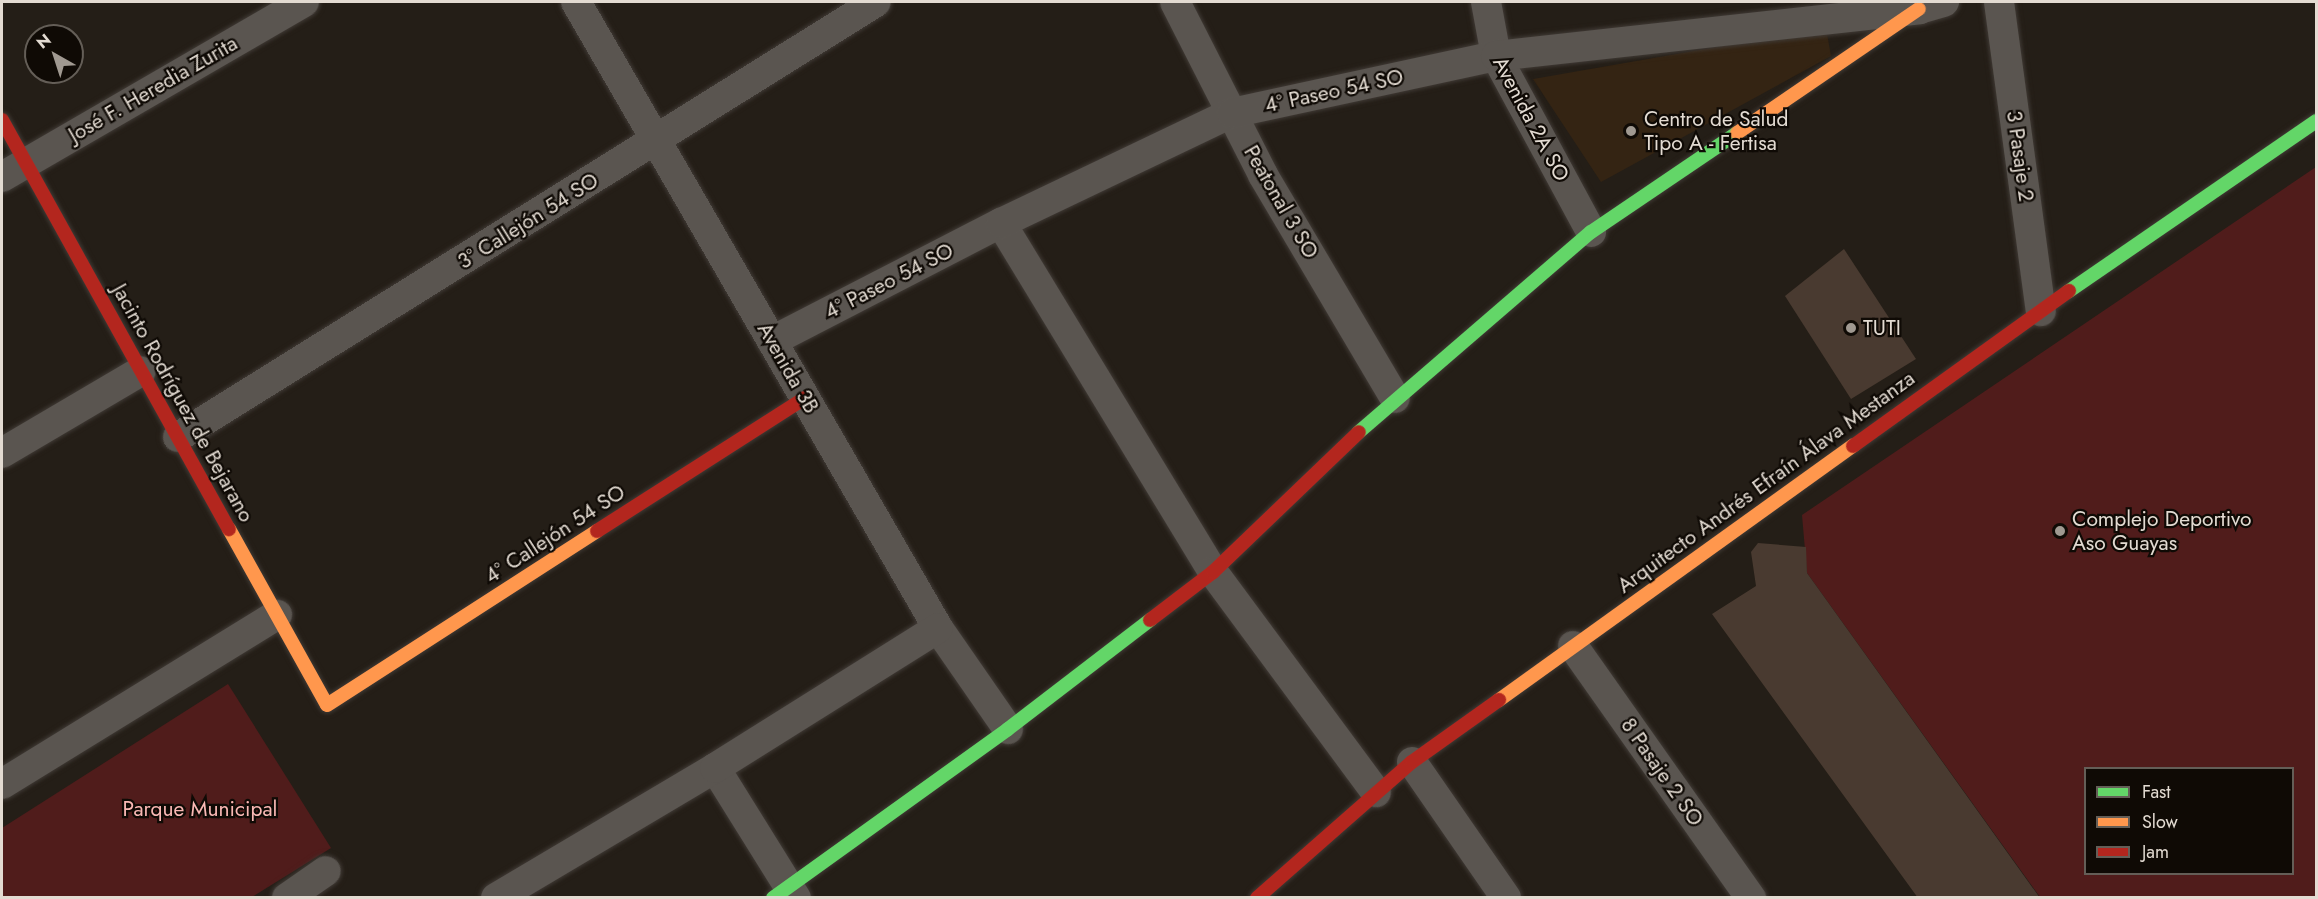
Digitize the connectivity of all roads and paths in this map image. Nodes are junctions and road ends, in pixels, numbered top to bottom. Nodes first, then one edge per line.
1 (304, 2) edge
2 (576, 2) edge
3 (876, 2) edge
4 (1175, 2) edge
5 (1486, 2) edge
6 (1999, 2) edge
7 (1931, 5) edge
8 (1496, 56) junction
9 (1232, 113) junction
10 (2, 120) edge
11 (2316, 121) edge
12 (657, 141) junction
13 (13, 170) edge
14 (1001, 223) junction
15 (1591, 232) junction
16 (2041, 311) junction
17 (772, 340) junction
18 (141, 371) junction
19 (805, 398) junction
20 (1395, 398) junction
21 (178, 437) junction
22 (2, 453) edge
23 (1213, 572) junction
24 (277, 615) junction
25 (938, 628) junction
26 (1573, 646) junction
27 (327, 705) joint
28 (1008, 729) junction
29 (1412, 762) junction
30 (715, 768) junction
31 (2, 784) edge
32 (1376, 792) junction
33 (326, 871) dead end
34 (786, 894) edge
35 (1263, 896) edge
36 (287, 897) edge
37 (496, 897) edge
38 (1506, 897) edge
39 (1751, 897) edge

1 - 13 street, José F. Heredia Zurita
2 - 12 street, Avenida 3B
3 - 12 street, 3º Callejón 54 SO
4 - 9 street, Peatonal 3 SO
5 - 8 street, Avenida 2A SO
6 - 16 street, 3 Pasaje 2
7 - 8 street, 4º Paseo 54 SO
7 - 15 street
8 - 9 street, 4º Paseo 54 SO
8 - 15 street, Avenida 2A SO
9 - 14 street, 4º Paseo 54 SO
9 - 20 street, Peatonal 3 SO
10 - 13 street, Jacinto Rodríguez de Bejarano
11 - 16 street, Arquitecto Andrés Efraín Álava Mestanza
12 - 17 street, Avenida 3B
12 - 21 street, 3º Callejón 54 SO
13 - 18 street, Jacinto Rodríguez de Bejarano
14 - 17 street, 4º Paseo 54 SO
14 - 23 street
15 - 20 street
16 - 26 street, Arquitecto Andrés Efraín Álava Mestanza
17 - 19 street, Avenida 3B
18 - 21 street, Jacinto Rodríguez de Bejarano
18 - 22 street
19 - 25 street, Avenida 3B
19 - 27 street, 4º Callejón 54 SO
20 - 23 street
21 - 24 street, Jacinto Rodríguez de Bejarano
23 - 28 street
23 - 32 street
24 - 27 street, Jacinto Rodríguez de Bejarano
24 - 31 street
25 - 28 street, Avenida 3B
25 - 30 street
26 - 29 street, Arquitecto Andrés Efraín Álava Mestanza
26 - 39 street, 8 Pasaje 2 SO
28 - 34 street
29 - 32 street, Arquitecto Andrés Efraín Álava Mestanza
29 - 38 street
30 - 34 street
30 - 37 street
32 - 35 street, Arquitecto Andrés Efraín Álava Mestanza
33 - 36 street

